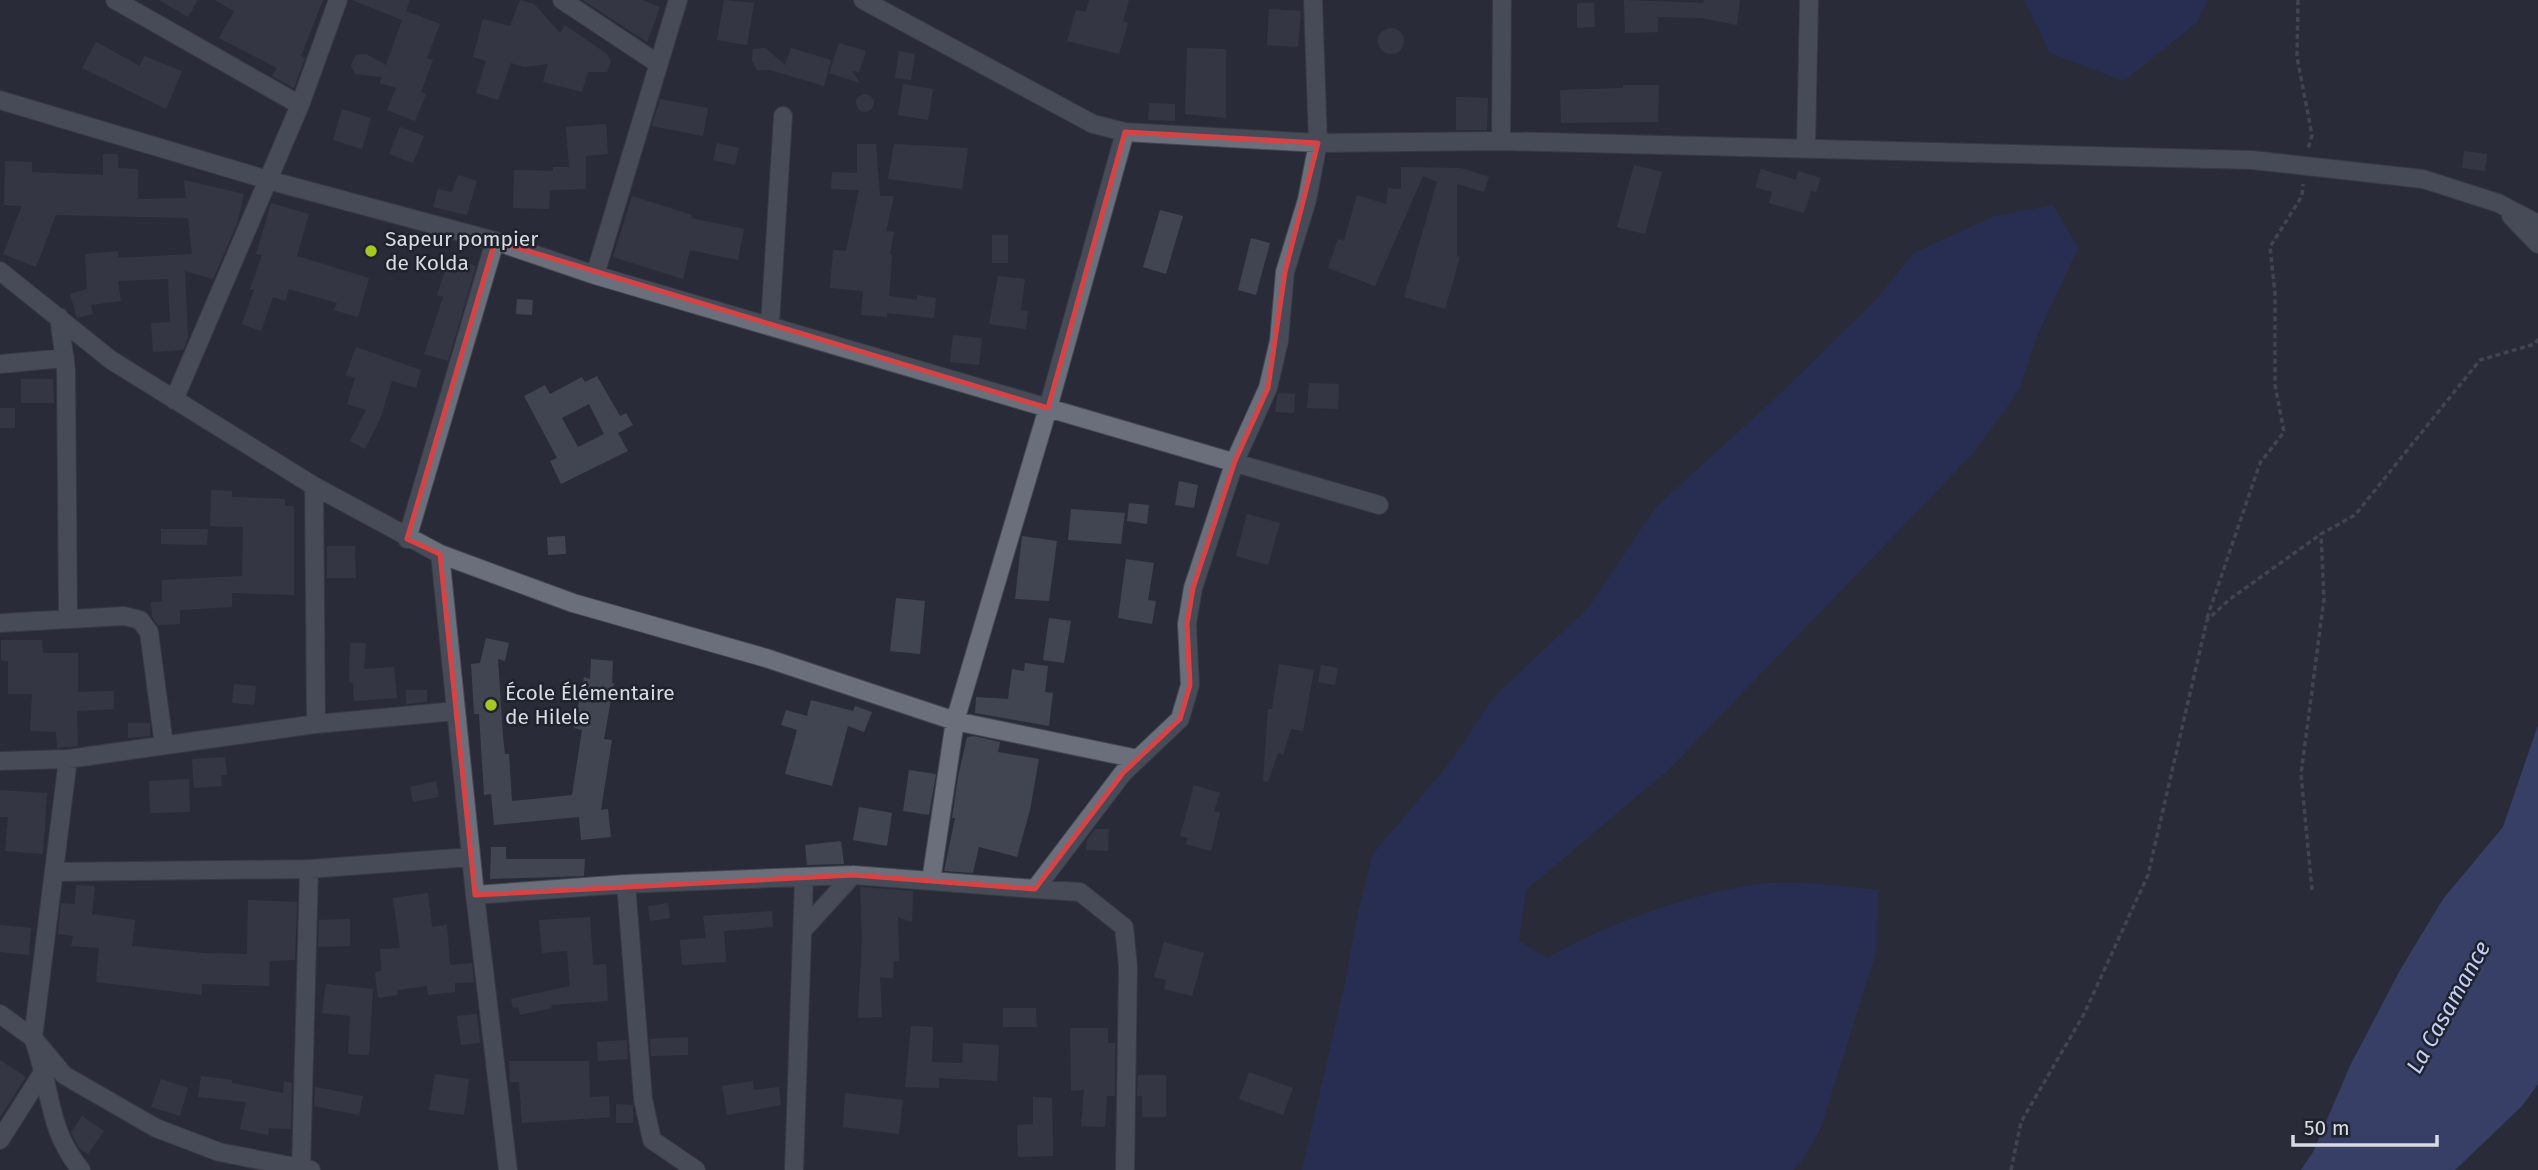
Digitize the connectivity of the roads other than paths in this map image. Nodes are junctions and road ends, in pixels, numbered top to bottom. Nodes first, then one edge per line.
1 (115, 0) edge
2 (338, 0) edge
3 (562, 0) edge
4 (678, 0) edge
5 (863, 0) edge
6 (1313, 0) edge
7 (1502, 0) edge
8 (1809, 0) edge
9 (657, 63) junction
10 (0, 100) edge
11 (300, 105) junction
12 (783, 116) dead end
13 (1125, 132) junction
14 (1501, 141) junction
15 (1318, 143) junction
16 (1806, 147) junction
17 (268, 180) junction
18 (2498, 203) junction
19 (2538, 224) edge
20 (495, 241) junction
21 (2538, 244) edge
22 (0, 271) edge
23 (596, 275) junction
24 (59, 317) junction
25 (769, 324) junction
26 (65, 358) junction
27 (0, 363) edge
28 (174, 400) junction
29 (1048, 408) junction
30 (1235, 460) junction
31 (314, 486) junction
32 (1379, 505) dead end
33 (407, 539) junction
34 (440, 554) junction
35 (68, 618) junction
36 (0, 623) edge
37 (456, 712) junction
38 (955, 721) junction
39 (316, 724) junction
40 (164, 745) junction
41 (68, 759) junction
42 (1138, 759) junction
43 (0, 761) edge
44 (471, 857) junction
45 (309, 869) junction
46 (54, 873) junction
47 (853, 875) junction
48 (804, 879) junction
49 (932, 881) junction
50 (626, 884) junction
51 (1035, 889) junction
52 (475, 895) junction
53 (802, 931) junction
54 (0, 1014) edge
55 (33, 1038) junction
56 (45, 1069) junction
57 (0, 1140) edge
58 (81, 1170) edge
59 (306, 1170) edge
60 (508, 1170) edge
61 (696, 1170) edge
62 (794, 1170) edge
63 (1125, 1170) edge

1 - 11 street
2 - 11 street
3 - 9 street
4 - 9 street
5 - 13 street
6 - 15 street
7 - 14 street
8 - 16 street
9 - 23 street
10 - 17 street
11 - 17 street
12 - 25 street
13 - 15 street
13 - 29 street
14 - 15 street
14 - 16 street
15 - 30 street
16 - 18 street
17 - 20 street
17 - 28 street
18 - 19 street
18 - 21 street
20 - 23 street
20 - 33 street
22 - 24 street
23 - 25 street
24 - 26 street
24 - 28 street
25 - 29 street
26 - 27 street
26 - 35 street
28 - 31 street
29 - 30 street
29 - 38 street
30 - 32 street
30 - 42 street
31 - 33 street
31 - 39 street
33 - 34 street
34 - 37 street
34 - 38 street
35 - 36 street
35 - 40 street
37 - 39 street
37 - 44 street
38 - 42 street
38 - 49 street
39 - 40 street
40 - 41 street
41 - 43 street
41 - 46 street
42 - 51 street
44 - 45 street
44 - 52 street
45 - 46 street
45 - 59 street
46 - 55 street
47 - 48 street
47 - 49 street
47 - 53 street
48 - 50 street
48 - 53 street
49 - 51 street
50 - 52 street
50 - 61 street
51 - 63 street
52 - 60 street
53 - 62 street
54 - 55 street
55 - 56 street
55 - 59 street
56 - 57 street
56 - 58 street

